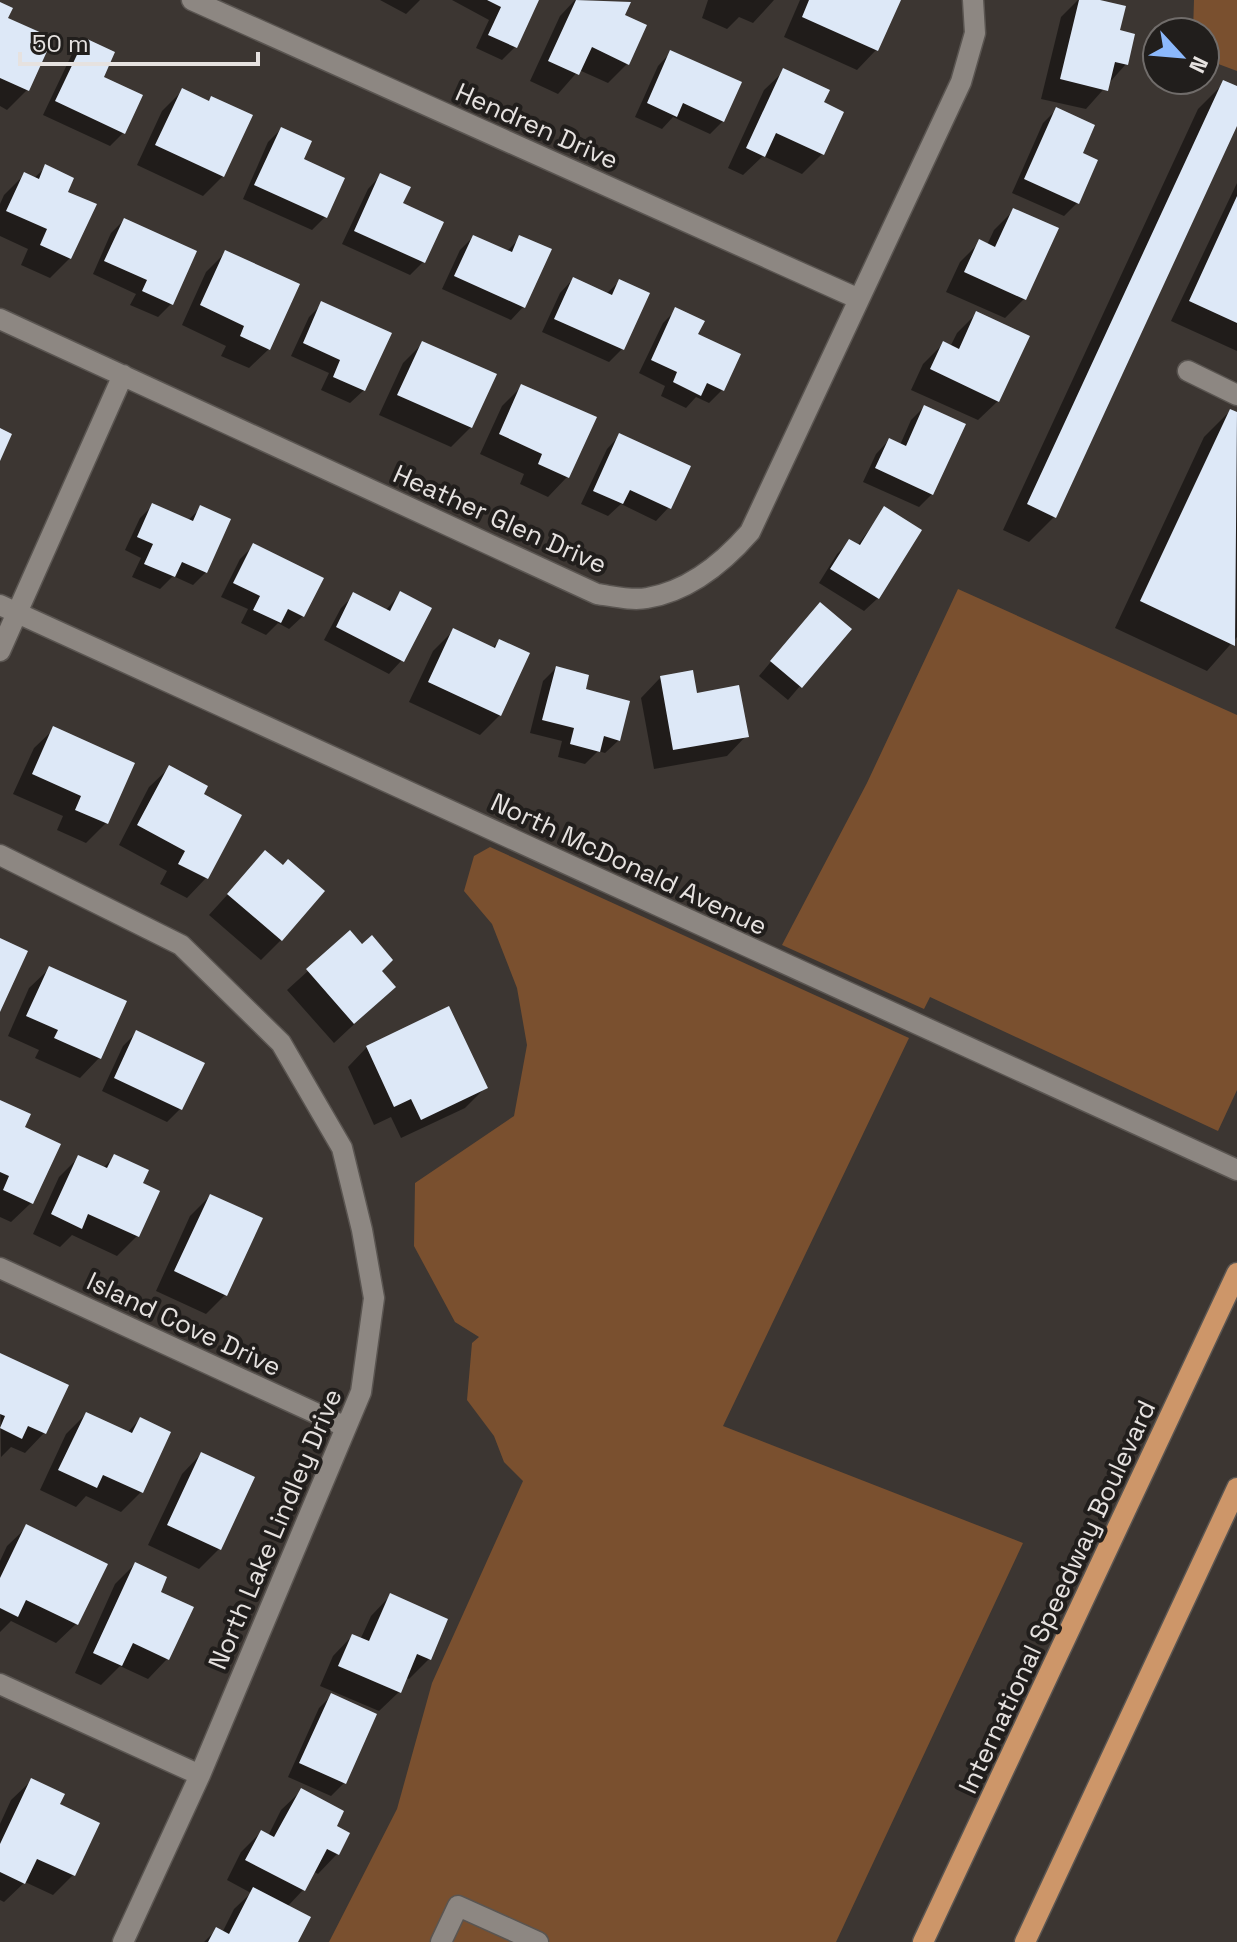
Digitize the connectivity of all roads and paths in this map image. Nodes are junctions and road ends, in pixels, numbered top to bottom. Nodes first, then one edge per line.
1 (192, 0) edge
2 (973, 0) edge
3 (859, 299) junction
4 (0, 319) edge
5 (1188, 371) dead end
6 (123, 375) junction
7 (1237, 395) edge
8 (8, 609) edge
9 (0, 651) edge
10 (0, 855) edge
11 (1237, 1170) edge
12 (0, 1268) edge
13 (1237, 1273) edge
14 (346, 1427) junction
15 (1237, 1488) edge
16 (0, 1684) edge
17 (200, 1775) junction
18 (123, 1942) edge
19 (441, 1942) edge
20 (538, 1942) edge
21 (923, 1942) edge
22 (1025, 1942) edge

1 - 3 street, Hendren Drive
2 - 3 street, Heather Glen Drive
3 - 6 street, Heather Glen Drive
4 - 6 street, Heather Glen Drive
5 - 7 street
6 - 8 street
8 - 9 street
8 - 11 street, North McDonald Avenue
10 - 14 street, North Lake Lindley Drive
12 - 14 street, Island Cove Drive
13 - 21 main road, International Speedway Boulevard
14 - 17 street, North Lake Lindley Drive
15 - 22 main road
16 - 17 street
17 - 18 street, North Lake Lindley Drive
19 - 20 street

